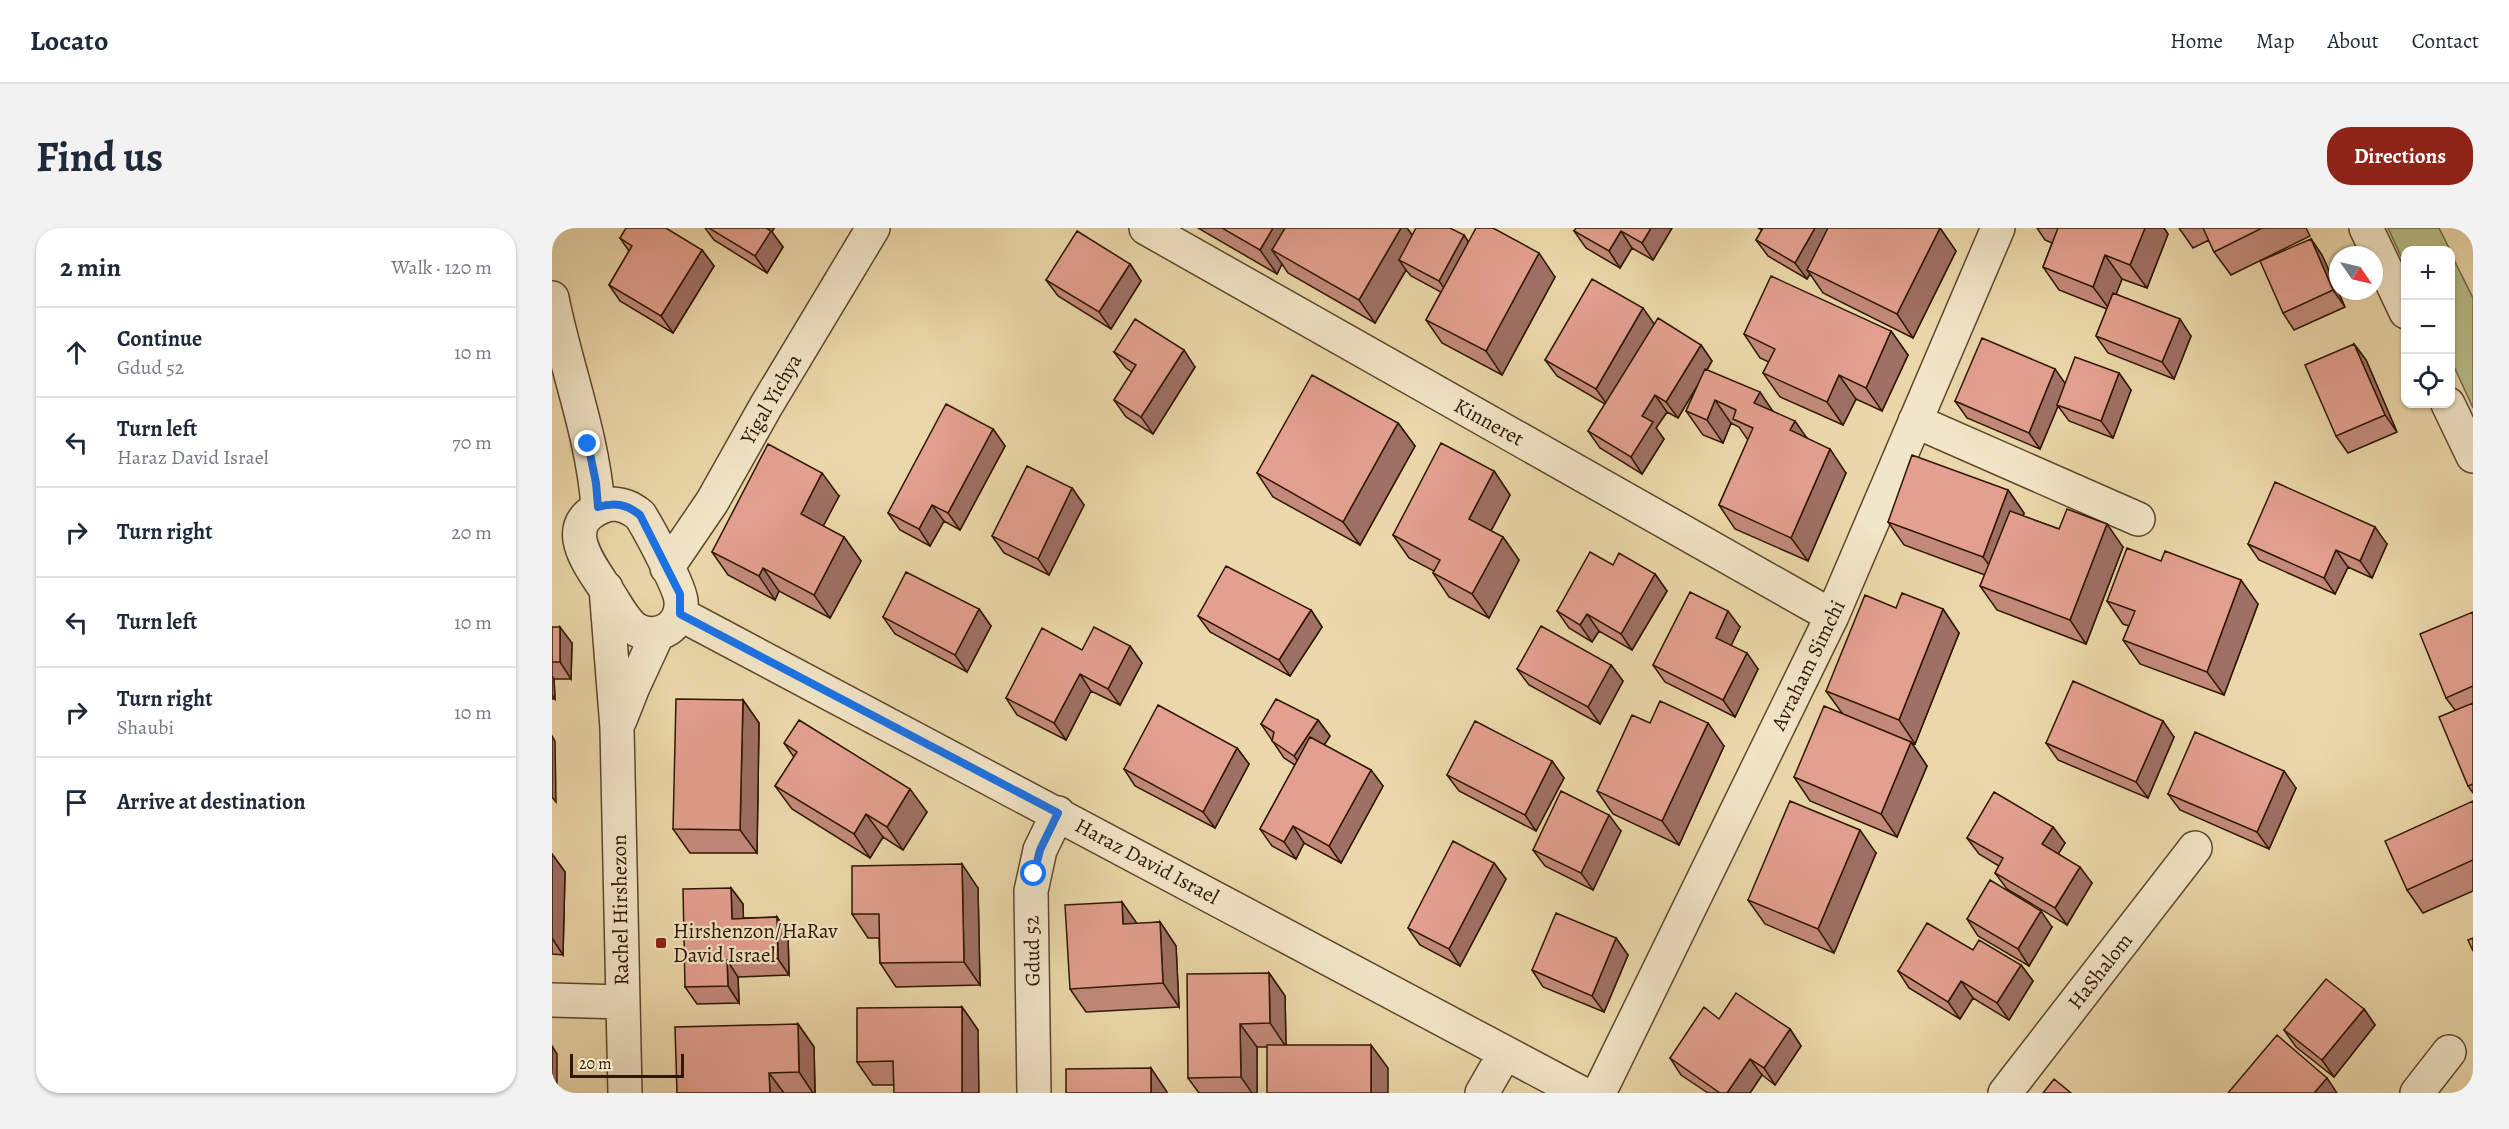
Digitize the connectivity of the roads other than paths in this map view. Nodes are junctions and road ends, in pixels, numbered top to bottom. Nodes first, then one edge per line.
1 (873, 228) edge
2 (1146, 228) edge
3 (2366, 228) edge
4 (1987, 232) edge
5 (552, 298) edge
6 (2401, 302) edge
7 (2450, 408) edge
8 (1915, 422) junction
9 (2473, 456) edge
10 (598, 507) junction
11 (2138, 519) dead end
12 (552, 532) edge
13 (584, 557) junction
14 (667, 568) junction
15 (606, 588) junction
16 (1832, 616) junction
17 (669, 623) junction
18 (617, 728) junction
19 (1058, 813) junction
20 (2195, 848) dead end
21 (552, 1000) edge
22 (622, 1002) junction
23 (2449, 1052) dead end
24 (1505, 1053) junction
25 (625, 1093) edge
26 (1034, 1093) edge
27 (1482, 1093) edge
28 (1581, 1093) edge
29 (1599, 1093) edge
30 (2005, 1093) edge
31 (2417, 1093) edge

1 - 14 street, Yigal Yichya
2 - 16 street, Kinneret
3 - 6 street
4 - 8 street, Avraham Simchi
5 - 10 street
7 - 9 street
8 - 11 street
8 - 16 street, Avraham Simchi
10 - 13 street
10 - 14 street
12 - 13 street
13 - 15 street, Haraz David Israel
14 - 17 street
15 - 17 street, Haraz David Israel
15 - 18 street, Rachel Hirshezon
16 - 29 street, Avraham Simchi
17 - 18 street, Rachel Hirshezon
17 - 19 street, Haraz David Israel
18 - 22 street, Rachel Hirshezon
19 - 24 street, Haraz David Israel
19 - 26 street, Gdud 52
20 - 30 street, HaShalom
21 - 22 street
22 - 25 street, Rachel Hirshezon
23 - 31 street
24 - 27 street
24 - 28 street, Haraz David Israel

